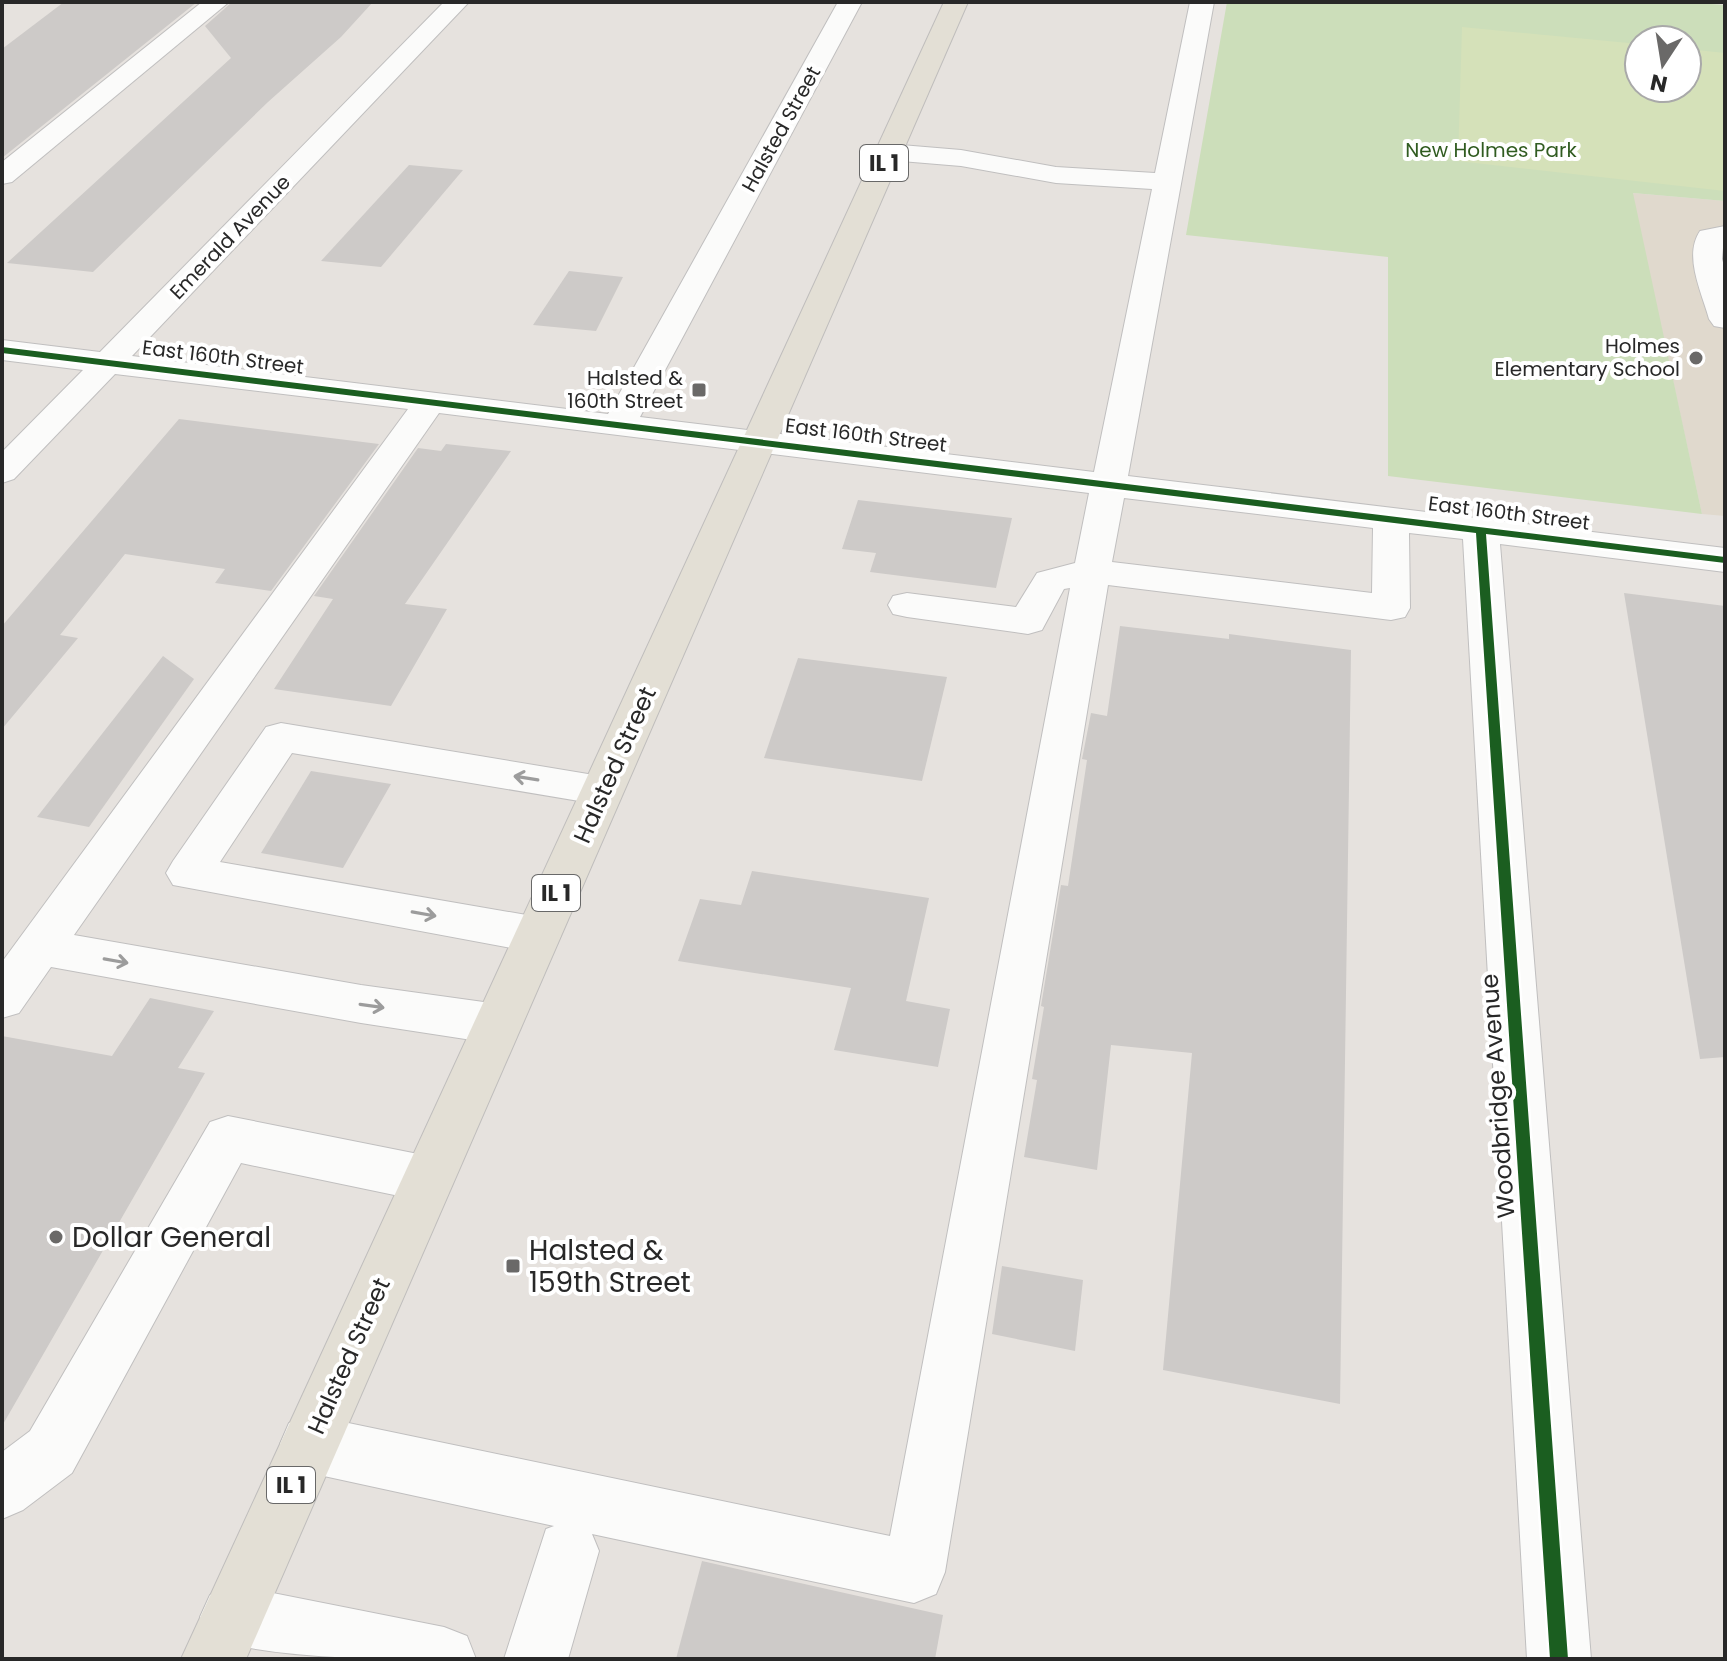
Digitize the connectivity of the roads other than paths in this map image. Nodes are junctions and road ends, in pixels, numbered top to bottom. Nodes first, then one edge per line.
1 (217, 2) edge
2 (457, 2) edge
3 (850, 2) edge
4 (956, 2) edge
5 (1202, 2) edge
6 (889, 152) junction
7 (2, 176) edge
8 (1167, 182) junction
9 (1725, 235) edge
10 (1725, 319) edge
11 (2, 350) edge
12 (107, 363) junction
13 (430, 402) junction
14 (619, 425) junction
15 (760, 442) junction
16 (2, 472) edge
17 (1108, 485) junction
18 (1391, 519) junction
19 (1481, 530) junction
20 (1725, 560) edge
21 (1092, 571) junction
22 (907, 605) dead end
23 (603, 790) junction
24 (538, 935) junction
25 (39, 947) junction
26 (2, 999) edge
27 (498, 1024) junction
28 (428, 1179) junction
29 (310, 1444) junction
30 (2, 1489) edge
31 (568, 1551) dead end
32 (222, 1638) edge
33 (444, 1659) edge
34 (536, 1659) edge
35 (1559, 1659) edge

1 - 7 street
2 - 12 street, Emerald Avenue
3 - 14 street, Halsted Street
4 - 6 main road, Halsted Street / IL 1
5 - 8 street
6 - 8 street
6 - 15 main road, Halsted Street / IL 1
8 - 17 street
9 - 10 street
11 - 12 street, East 160th Street
12 - 13 street, East 160th Street
12 - 16 street, Emerald Avenue
13 - 14 street, East 160th Street
13 - 25 street
14 - 15 street, East 160th Street
15 - 17 street, East 160th Street
15 - 23 main road, Halsted Street / IL 1
17 - 18 street, East 160th Street
17 - 21 street
18 - 19 street, East 160th Street
18 - 21 street
19 - 20 street, East 160th Street
19 - 35 street, Woodbridge Avenue
21 - 22 street
21 - 29 street
23 - 24 main road, Halsted Street / IL 1
23 -> 24 street
24 - 27 main road, Halsted Street / IL 1
25 - 26 street
25 -> 27 street
27 - 28 main road, Halsted Street / IL 1
28 - 29 main road, Halsted Street / IL 1
28 - 30 street
29 - 32 main road, Halsted Street / IL 1
31 - 34 street
32 - 33 street

